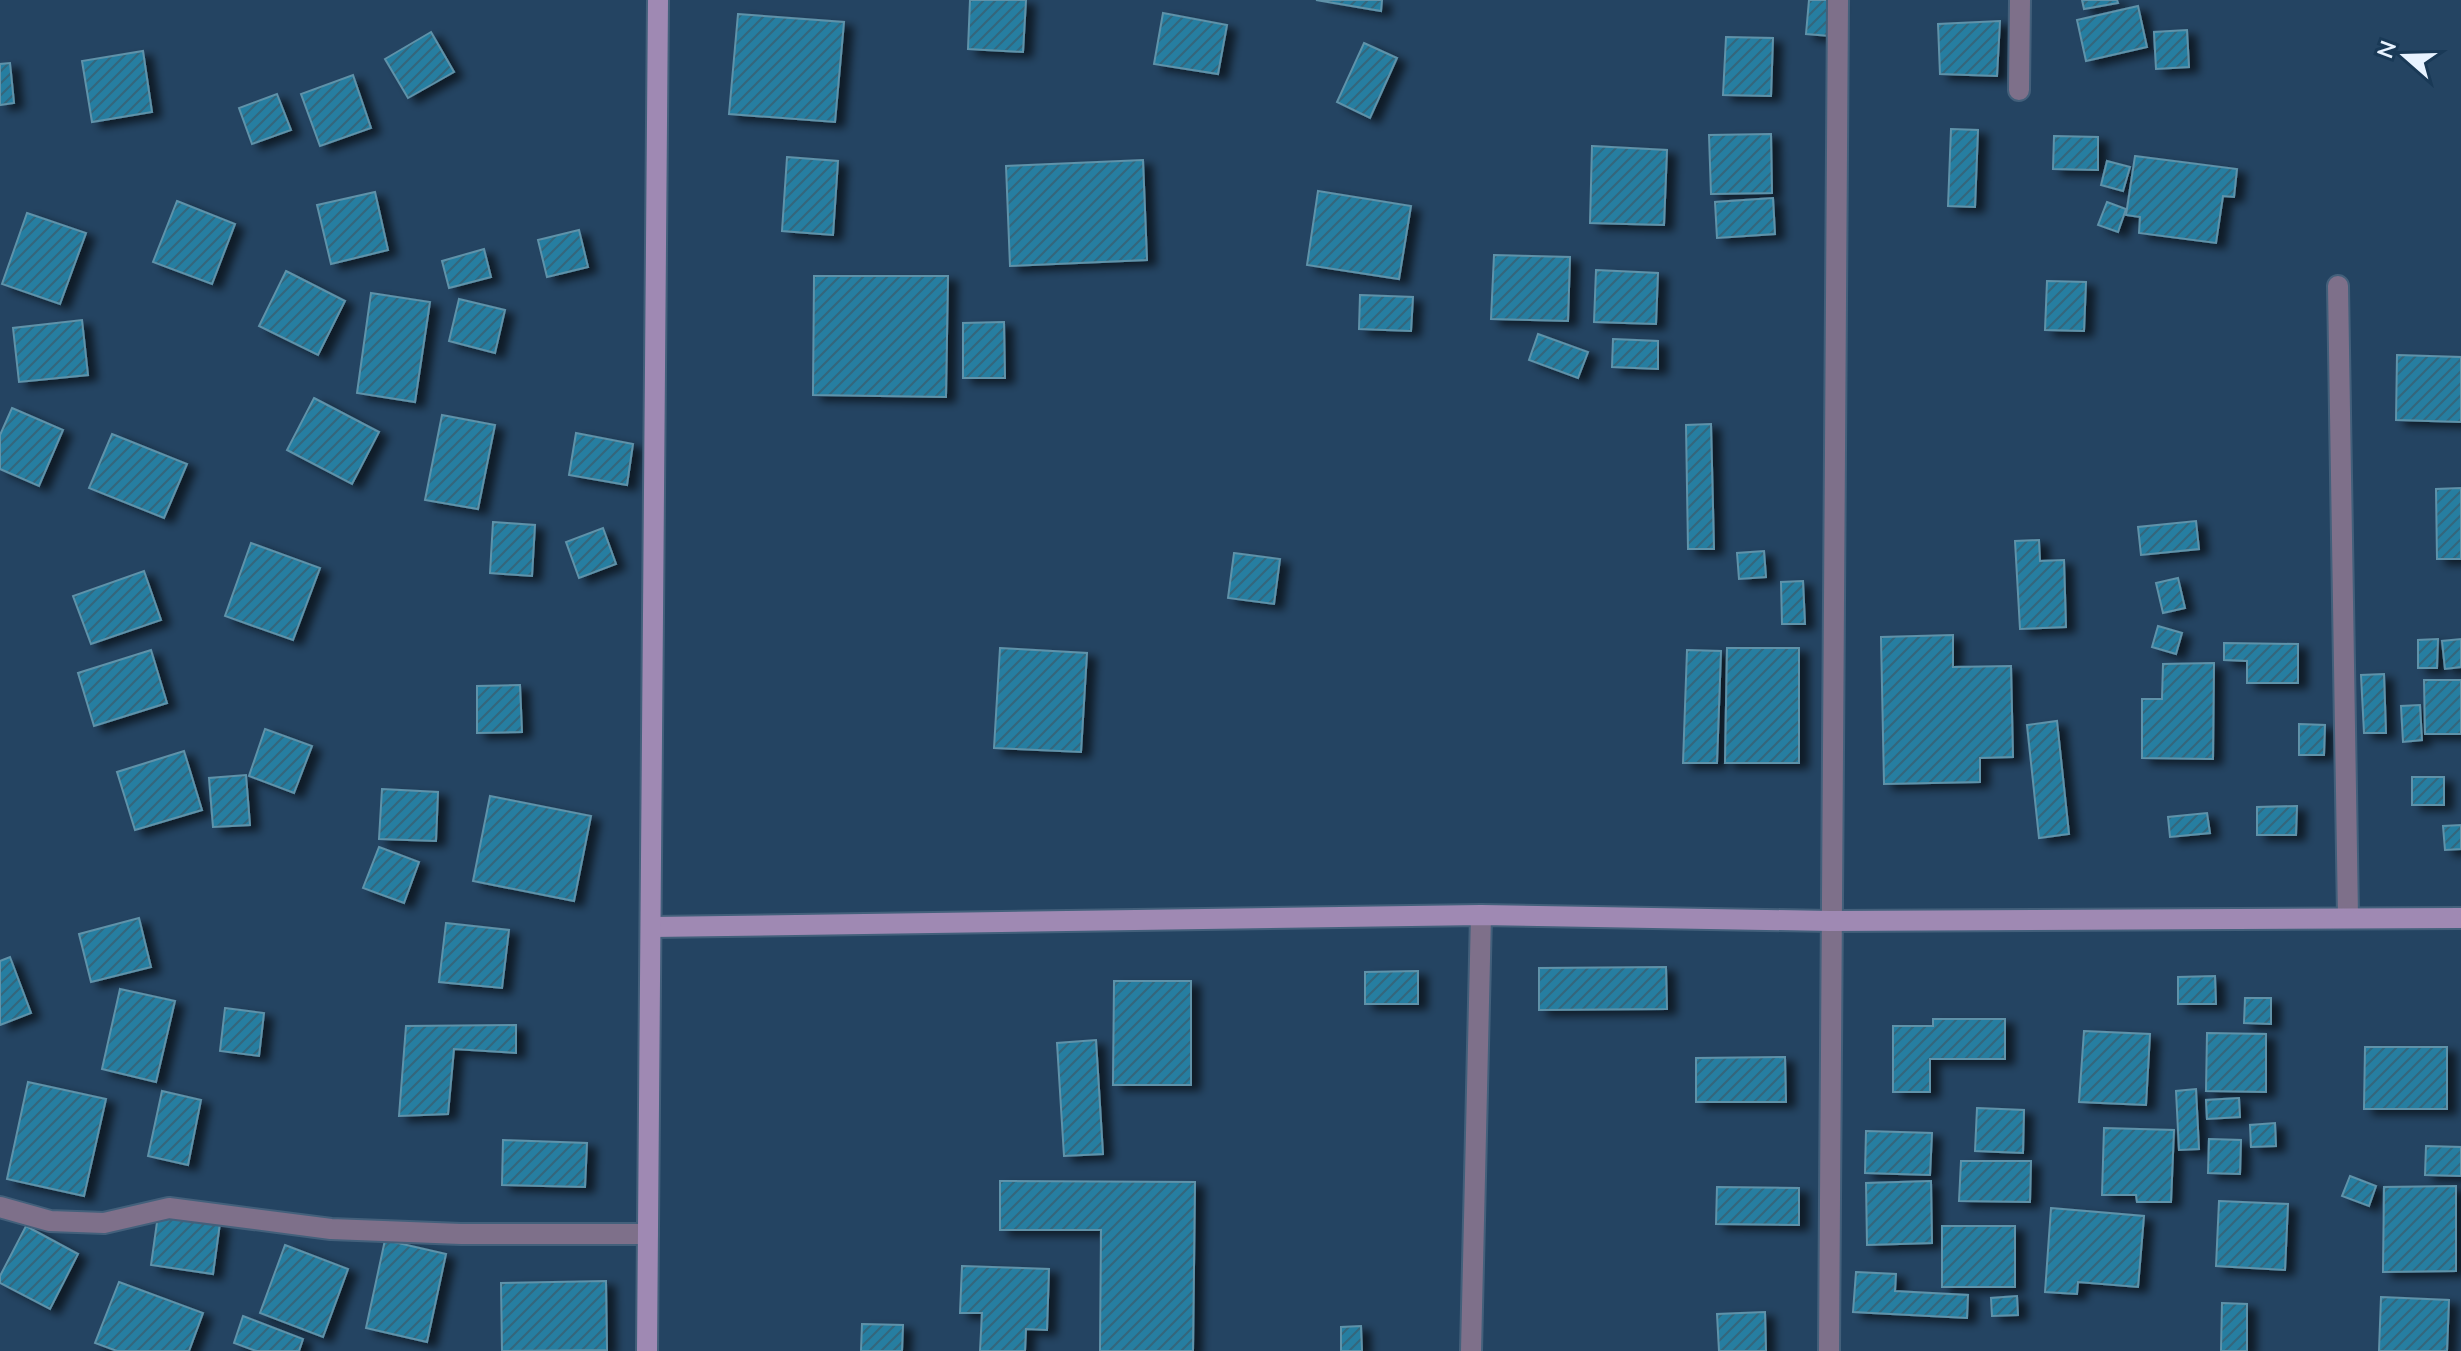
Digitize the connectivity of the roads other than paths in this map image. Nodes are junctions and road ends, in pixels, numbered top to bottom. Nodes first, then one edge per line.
1 (658, 0) edge
2 (1838, 0) edge
3 (2020, 0) edge
4 (2019, 90) dead end
5 (2338, 286) dead end
6 (1481, 915) junction
7 (2348, 917) junction
8 (2461, 918) edge
9 (1830, 921) junction
10 (652, 927) junction
11 (0, 1207) edge
12 (648, 1234) junction
13 (647, 1351) edge
14 (1471, 1351) edge
15 (1829, 1351) edge

1 - 10 street
2 - 9 street
3 - 4 street
5 - 7 street
6 - 9 street
6 - 10 street
6 - 14 street
7 - 8 street
7 - 9 street
9 - 15 street
10 - 12 street
11 - 12 street
12 - 13 street

